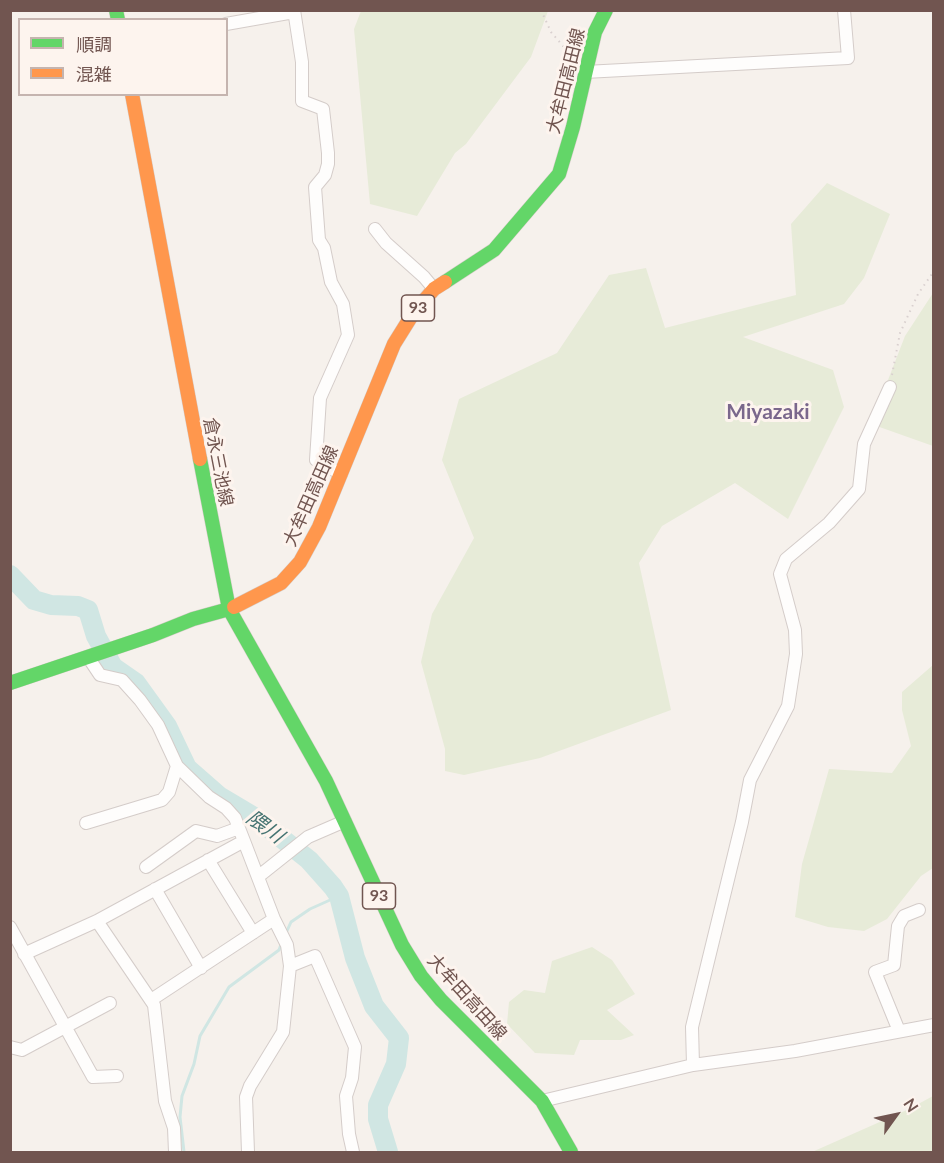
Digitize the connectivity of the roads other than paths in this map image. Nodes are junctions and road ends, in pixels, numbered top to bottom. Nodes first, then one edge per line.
1 (606, 10) edge
2 (844, 10) edge
3 (294, 11) edge
4 (228, 24) edge
5 (585, 72) junction
6 (132, 96) edge
7 (375, 229) dead end
8 (434, 289) junction
9 (890, 387) road end
10 (341, 474) junction
11 (229, 609) junction
12 (88, 657) junction
13 (10, 683) edge
14 (177, 766) junction
15 (345, 821) junction
16 (86, 823) dead end
17 (239, 828) junction
18 (244, 841) junction
19 (208, 860) junction
20 (146, 867) dead end
21 (259, 876) junction
22 (155, 889) junction
23 (919, 910) dead end
24 (274, 919) junction
25 (97, 921) junction
26 (10, 927) edge
27 (253, 933) junction
28 (24, 954) junction
29 (290, 966) junction
30 (201, 968) junction
31 (151, 1000) junction
32 (110, 1003) dead end
33 (933, 1024) edge
34 (65, 1028) junction
35 (899, 1031) junction
36 (10, 1047) edge
37 (693, 1065) junction
38 (117, 1076) dead end
39 (542, 1101) junction
40 (175, 1152) edge
41 (248, 1152) edge
42 (353, 1152) edge
43 (571, 1152) edge

1 - 5 main road, 大牟田高田線 / 93
2 - 5 street
3 - 4 street
3 - 10 street
5 - 8 main road, 大牟田高田線 / 93
6 - 11 main road, 倉永三池線
7 - 8 street
8 - 10 main road, 大牟田高田線 / 93
9 - 37 street
10 - 11 main road, 大牟田高田線 / 93
11 - 12 main road
11 - 15 main road, 大牟田高田線 / 93
12 - 13 main road
12 - 14 street
14 - 16 street
14 - 17 street
15 - 21 street
15 - 39 main road, 大牟田高田線 / 93
17 - 18 street
17 - 20 street
18 - 19 street
18 - 21 street
19 - 22 street
19 - 27 street
21 - 24 street
22 - 25 street
22 - 30 street
23 - 35 street
24 - 27 street
24 - 29 street
25 - 28 street
25 - 31 street
26 - 28 street
27 - 30 street
28 - 34 street
29 - 41 street
29 - 42 street
30 - 31 street
31 - 40 street
32 - 34 street
33 - 35 street
34 - 36 street
34 - 38 street
35 - 37 street
37 - 39 street
39 - 43 main road, 大牟田高田線 / 93

